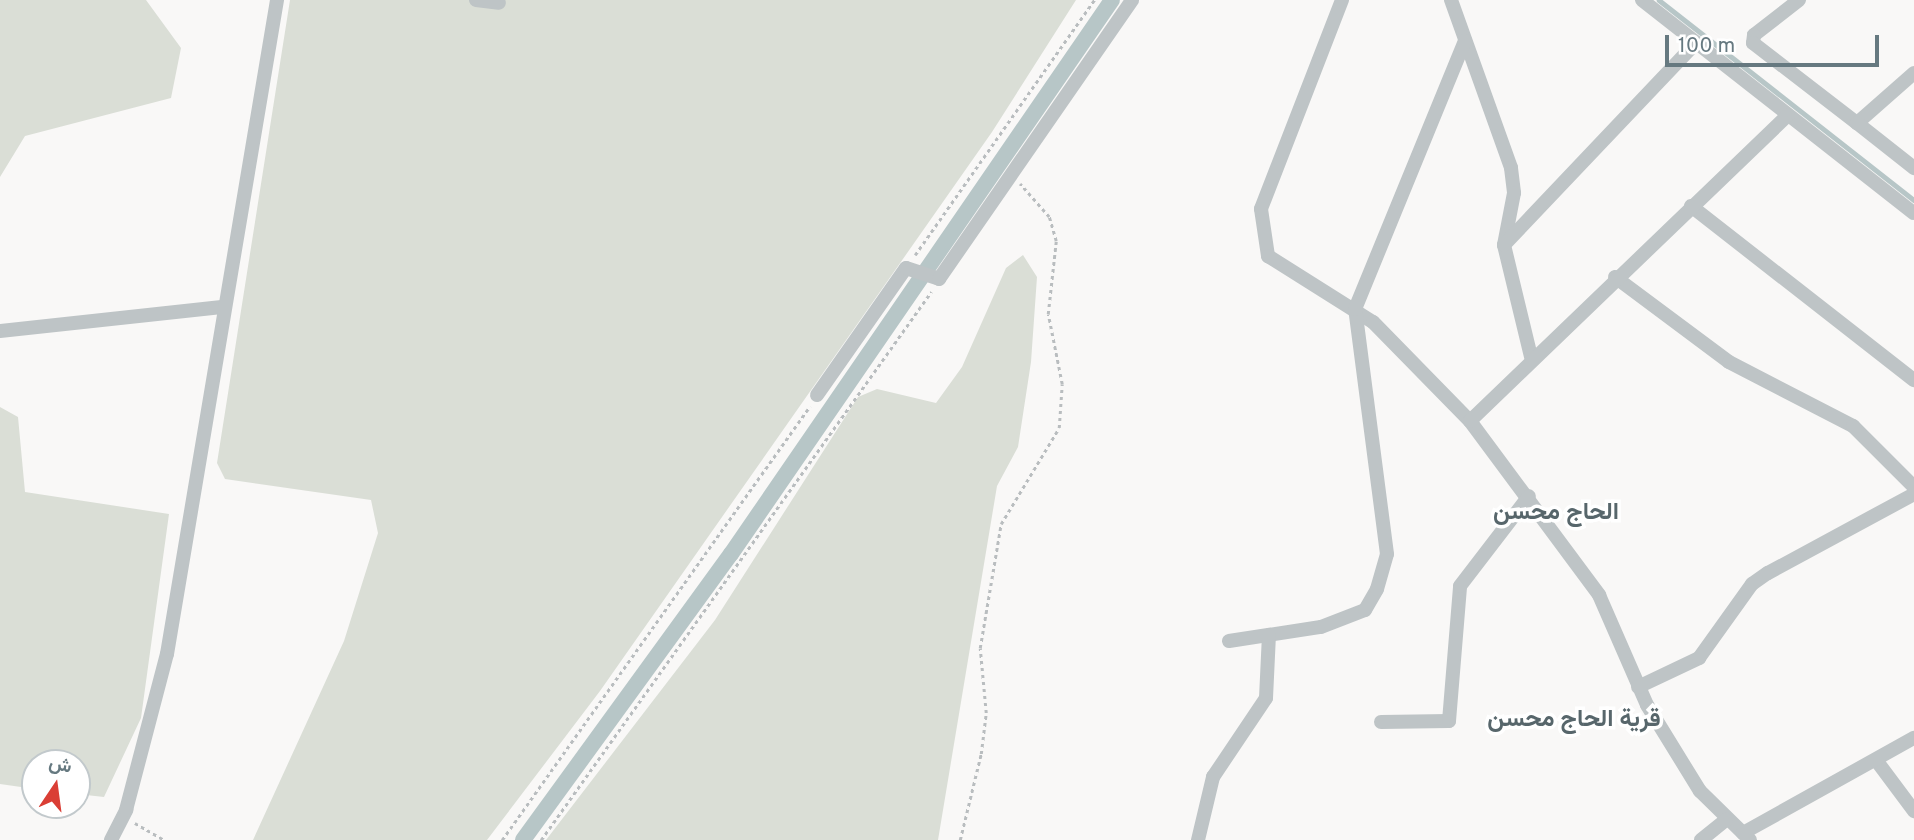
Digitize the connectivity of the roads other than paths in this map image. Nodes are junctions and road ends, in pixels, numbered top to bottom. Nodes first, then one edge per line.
1 (277, 0) edge
2 (476, 0) edge
3 (1132, 0) edge
4 (1342, 0) edge
5 (1451, 0) edge
6 (1642, 0) edge
7 (1799, 0) edge
8 (499, 3) dead end
9 (1465, 41) junction
10 (1696, 43) junction
11 (1914, 72) edge
12 (1788, 115) junction
13 (1857, 123) junction
14 (1914, 168) edge
15 (1691, 206) junction
16 (1914, 213) edge
17 (1504, 245) junction
18 (1615, 277) junction
19 (222, 307) junction
20 (1355, 309) junction
21 (0, 331) edge
22 (1531, 357) junction
23 (1914, 380) edge
24 (817, 395) road end
25 (1470, 421) junction
26 (1914, 487) edge
27 (1914, 494) edge
28 (1529, 496) junction
29 (1269, 635) junction
30 (1229, 640) dead end
31 (1638, 687) junction
32 (1381, 722) dead end
33 (1914, 738) edge
34 (1876, 760) junction
35 (1914, 811) edge
36 (1726, 820) junction
37 (1746, 836) edge
38 (111, 840) edge
39 (1198, 840) edge
40 (1701, 840) edge

1 - 19 street
2 - 8 street
3 - 24 street
4 - 20 street
5 - 9 street
6 - 10 street
7 - 13 street
9 - 17 street
9 - 20 street
10 - 12 street
10 - 17 street
11 - 13 street
12 - 15 street
12 - 16 street
13 - 14 street
15 - 18 street
15 - 23 street
17 - 22 street
18 - 22 street
18 - 26 street
19 - 21 street
19 - 38 street
20 - 25 street
20 - 29 street
22 - 25 street
25 - 28 street
27 - 31 street
28 - 31 street
28 - 32 street
29 - 30 street
29 - 39 street
31 - 36 street
33 - 34 street
34 - 35 street
34 - 37 street
36 - 37 street
36 - 40 street

